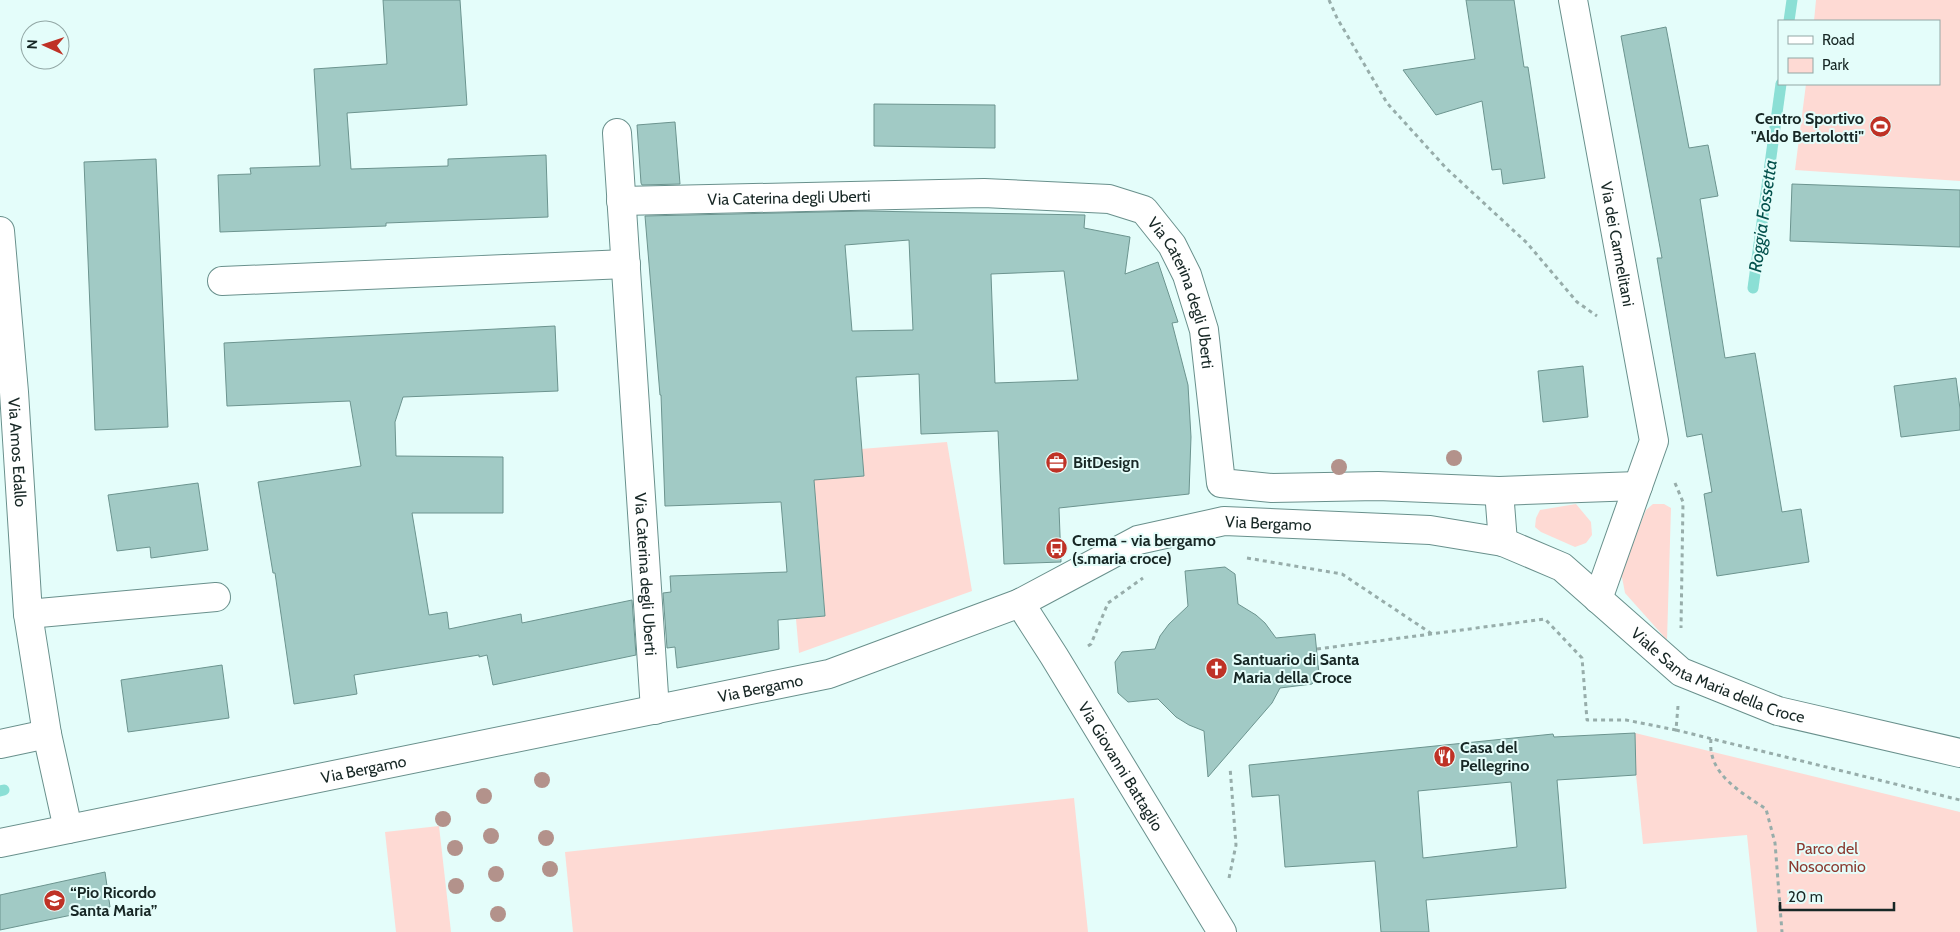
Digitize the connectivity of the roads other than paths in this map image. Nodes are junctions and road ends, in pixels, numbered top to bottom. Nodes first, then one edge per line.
1 (1573, 0) edge
2 (617, 132) dead end
3 (621, 200) junction
4 (0, 231) edge
5 (626, 264) junction
6 (222, 281) dead end
7 (1638, 486) junction
8 (1499, 490) junction
9 (1503, 542) junction
10 (216, 597) dead end
11 (1598, 599) junction
12 (1020, 603) junction
13 (28, 614) junction
14 (655, 710) junction
15 (46, 734) junction
16 (0, 744) edge
17 (1960, 753) edge
18 (68, 829) junction
19 (0, 843) edge
20 (1222, 932) edge

1 - 7 street, Via dei Carmelitani
2 - 3 street, Via Caterina degli Uberti
3 - 5 street, Via Caterina degli Uberti
3 - 8 street, Via Caterina degli Uberti
4 - 13 street, Via Amos Edallo
5 - 6 street
5 - 14 street, Via Caterina degli Uberti
7 - 8 street
7 - 11 street, Via dei Carmelitani
8 - 9 street
9 - 11 street, Viale Santa Maria della Croce
9 - 12 street, Via Bergamo
10 - 13 street
11 - 17 street, Viale Santa Maria della Croce
12 - 14 street, Via Bergamo
12 - 20 street, Via Giovanni Battaglio
13 - 15 street, Via Amos Edallo
14 - 18 street, Via Bergamo
15 - 16 street
15 - 18 street, Via Amos Edallo
18 - 19 street, Via Bergamo

